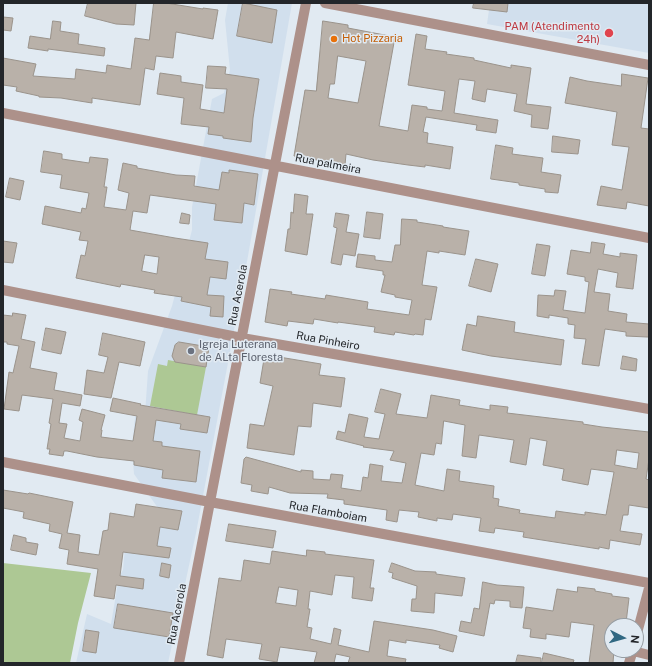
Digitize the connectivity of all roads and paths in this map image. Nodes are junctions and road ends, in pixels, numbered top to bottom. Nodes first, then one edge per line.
1 (306, 3) edge
2 (325, 3) edge
3 (649, 65) edge
4 (3, 113) edge
5 (275, 166) junction
6 (649, 238) edge
7 (3, 290) edge
8 (242, 338) junction
9 (649, 409) edge
10 (3, 462) edge
11 (210, 502) junction
12 (649, 583) edge
13 (649, 588) edge
14 (641, 618) edge
15 (179, 663) edge

1 - 5 street, Rua Acerola
2 - 3 street
4 - 5 street, Rua palmeira
5 - 6 street, Rua palmeira
5 - 8 street, Rua Acerola
7 - 8 street, Rua Pinheiro
8 - 9 street, Rua Pinheiro
8 - 11 street, Rua Acerola
10 - 11 street, Rua Flamboiam
11 - 12 street, Rua Flamboiam
11 - 15 street, Rua Acerola
13 - 14 street

